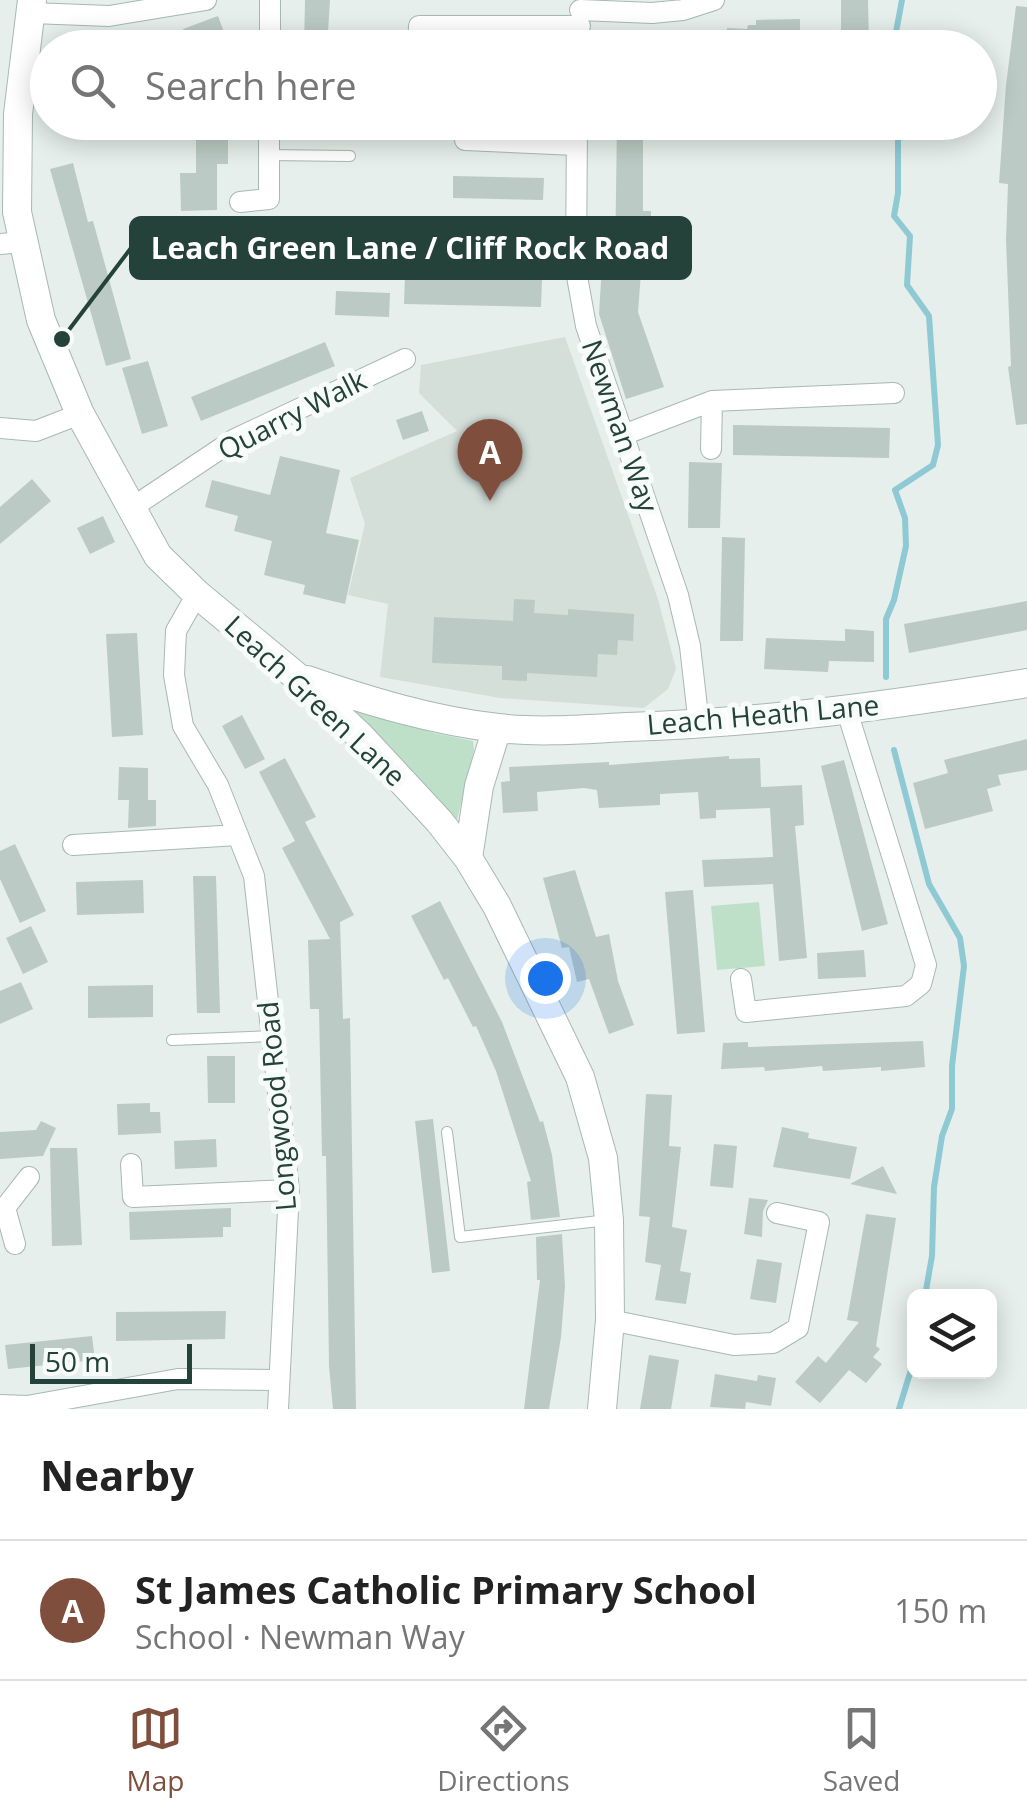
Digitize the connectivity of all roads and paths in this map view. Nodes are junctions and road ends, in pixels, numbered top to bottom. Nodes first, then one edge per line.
1 (206, 0) edge
2 (270, 0) edge
3 (710, 1) edge
4 (32, 6) edge
5 (580, 21) edge
6 (270, 30) edge
7 (419, 30) edge
8 (269, 140) edge
9 (465, 140) dead end
10 (576, 140) edge
11 (576, 145) junction
12 (269, 155) junction
13 (350, 156) dead end
14 (240, 202) dead end
15 (11, 243) edge
16 (406, 359) dead end
17 (894, 392) dead end
18 (712, 401) junction
19 (80, 414) junction
20 (0, 428) edge
21 (622, 435) junction
22 (711, 449) dead end
23 (130, 509) junction
24 (197, 594) junction
25 (296, 676) junction
26 (1027, 684) edge
27 (847, 710) junction
28 (699, 725) junction
29 (497, 728) junction
30 (238, 835) junction
31 (73, 845) dead end
32 (468, 858) junction
33 (741, 979) dead end
34 (272, 1036) junction
35 (172, 1040) dead end
36 (447, 1132) dead end
37 (131, 1164) dead end
38 (30, 1177) dead end
39 (289, 1190) junction
40 (3, 1209) edge
41 (777, 1214) dead end
42 (610, 1220) junction
43 (15, 1244) dead end
44 (610, 1320) junction
45 (280, 1380) junction
46 (0, 1404) edge
47 (278, 1409) edge
48 (602, 1409) edge

1 - 4 street
2 - 6 street
3 - 5 street
4 - 15 street, Leach Green Lane
5 - 7 street
8 - 12 street
9 - 11 street
10 - 11 street, Newman Way
11 - 21 street, Newman Way
12 - 13 lane
12 - 14 street
15 - 19 street, Leach Green Lane
16 - 23 street, Quarry Walk
17 - 18 street
18 - 21 street
18 - 22 street
19 - 20 street
19 - 23 street, Leach Green Lane
21 - 28 street, Newman Way
23 - 24 street, Leach Green Lane
24 - 25 street, Leach Green Lane
24 - 30 street, Longwood Road
25 - 29 street, Leach Heath Lane
25 - 32 street, Leach Green Lane
26 - 27 street, Leach Heath Lane
27 - 28 street, Leach Heath Lane
27 - 33 street
28 - 29 street, Leach Heath Lane
29 - 32 street
30 - 31 street
30 - 34 street, Longwood Road
32 - 42 street, Leach Green Lane
34 - 35 lane
34 - 39 street, Longwood Road
36 - 42 lane
37 - 39 street
38 - 40 street
39 - 45 street, Longwood Road
40 - 43 street
41 - 44 street
42 - 44 street, Leach Green Lane
44 - 48 street, Leach Green Lane
45 - 46 street
45 - 47 street, Longwood Road

